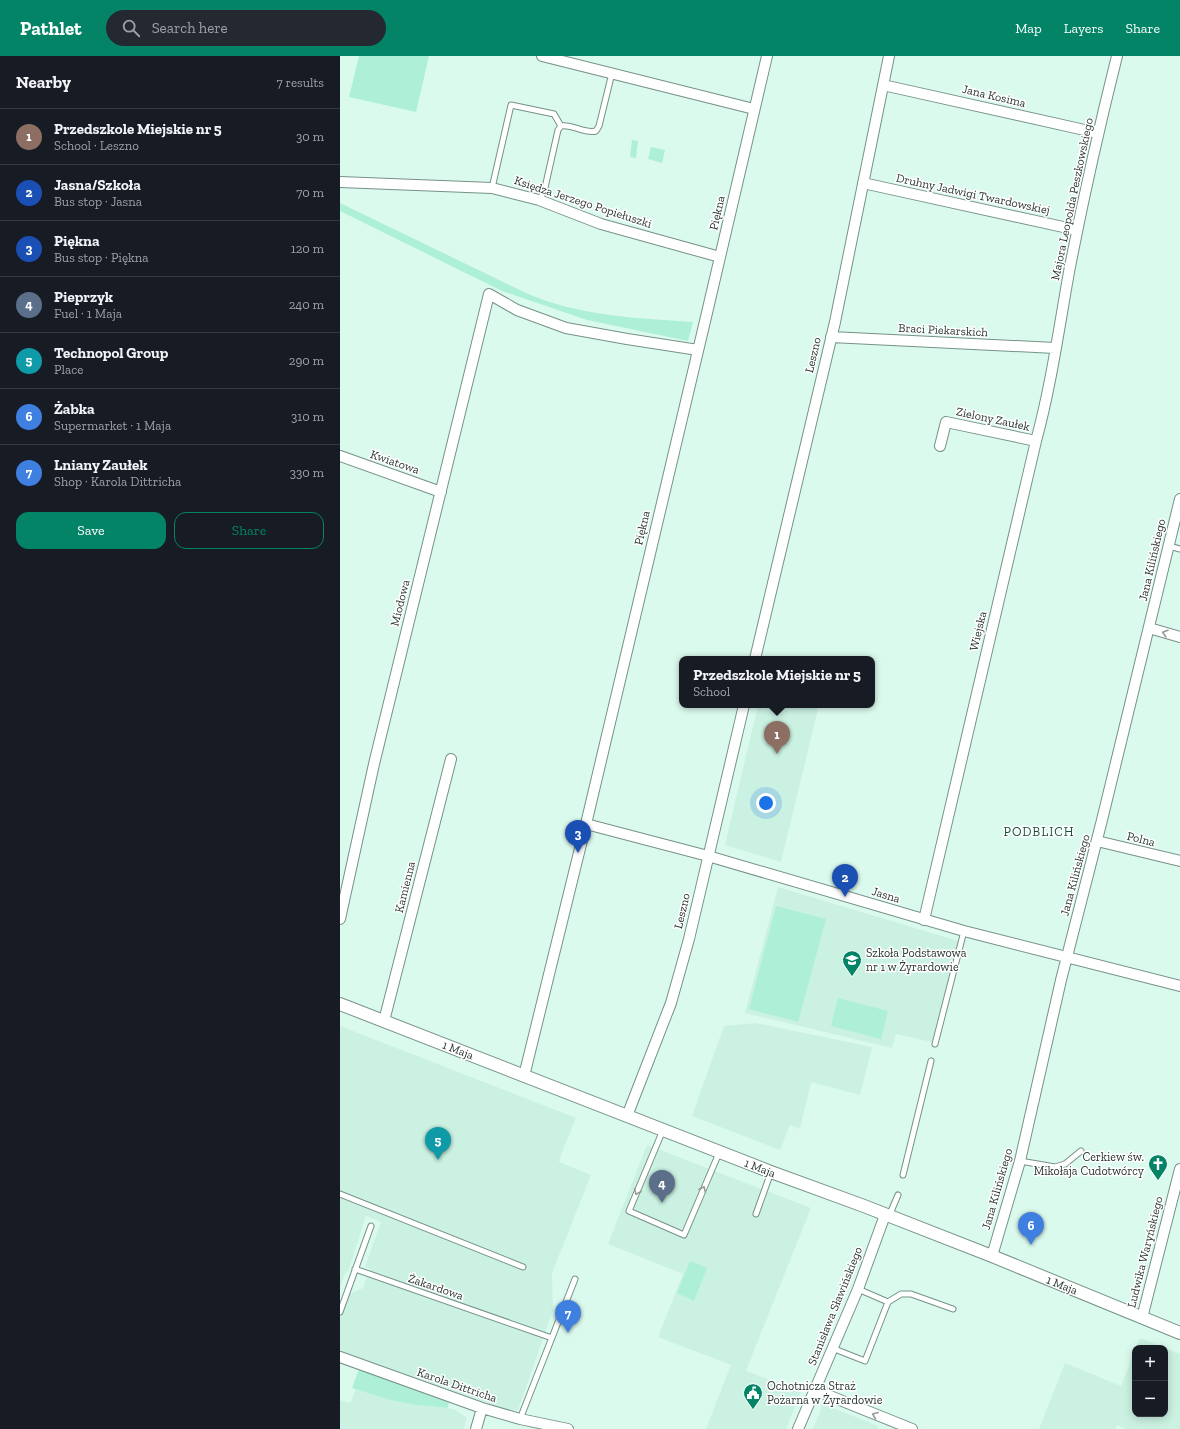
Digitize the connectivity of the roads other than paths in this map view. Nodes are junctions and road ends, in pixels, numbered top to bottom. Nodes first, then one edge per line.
1 (542, 56) edge
2 (767, 56) edge
3 (889, 56) edge
4 (1118, 56) edge
5 (572, 59) edge
6 (612, 72) junction
7 (883, 85) junction
8 (754, 109) junction
9 (561, 126) junction
10 (1098, 133) junction
11 (340, 182) edge
12 (863, 183) junction
13 (492, 188) junction
14 (539, 200) junction
15 (1078, 230) junction
16 (720, 257) junction
17 (831, 337) junction
18 (1055, 348) junction
19 (698, 350) junction
20 (1036, 441) junction
21 (940, 446) dead end
22 (340, 456) edge
23 (441, 492) junction
24 (1180, 499) edge
25 (1169, 546) junction
26 (1180, 549) edge
27 (1149, 628) junction
28 (1180, 637) edge
29 (756, 656) edge
30 (743, 708) edge
31 (451, 759) dead end
32 (586, 824) junction
33 (1097, 841) junction
34 (708, 856) junction
35 (1180, 862) edge
36 (340, 919) edge
37 (924, 920) junction
38 (964, 931) junction
39 (1066, 957) junction
40 (1180, 986) edge
41 (340, 1004) edge
42 (384, 1021) junction
43 (935, 1044) dead end
44 (931, 1061) dead end
45 (524, 1076) junction
46 (627, 1116) junction
47 (663, 1130) junction
48 (1081, 1151) dead end
49 (719, 1152) junction
50 (1020, 1161) junction
51 (1180, 1168) edge
52 (771, 1172) junction
53 (903, 1175) dead end
54 (340, 1194) edge
55 (898, 1195) dead end
56 (756, 1214) dead end
57 (887, 1216) junction
58 (371, 1226) dead end
59 (992, 1256) junction
60 (523, 1267) dead end
61 (355, 1270) junction
62 (574, 1279) dead end
63 (858, 1289) junction
64 (888, 1302) junction
65 (953, 1310) dead end
66 (340, 1312) edge
67 (1142, 1318) junction
68 (1180, 1333) edge
69 (552, 1338) junction
70 (832, 1348) junction
71 (340, 1357) edge
72 (814, 1390) junction
73 (482, 1408) junction
74 (520, 1419) junction
75 (476, 1429) edge
76 (568, 1429) edge
77 (798, 1429) edge
78 (912, 1429) edge

1 - 5 street
2 - 8 street, Piękna
3 - 7 street, Leszno
4 - 10 street, Majora Leopolda Peszkowskiego
5 - 6 street
6 - 8 street
6 - 9 lane
7 - 10 street, Jana Kosima
7 - 12 street, Leszno
8 - 16 street, Piękna
9 - 13 lane
9 - 14 lane
10 - 15 street, Majora Leopolda Peszkowskiego
11 - 13 street, Księdza Jerzego Popiełuszki
12 - 15 street, Druhny Jadwigi Twardowskiej
12 - 17 street, Leszno
13 - 14 street, Księdza Jerzego Popiełuszki
14 - 16 street, Księdza Jerzego Popiełuszki
15 - 18 street, Majora Leopolda Peszkowskiego
16 - 19 street, Piękna
17 - 18 street, Braci Piekarskich
17 - 29 street, Leszno
18 - 20 street, Wiejska
19 - 23 street, Miodowa
19 - 32 street, Piękna
20 - 21 street, Zielony Zaułek
20 - 37 street, Wiejska
22 - 23 street, Kwiatowa
23 - 36 street, Miodowa
24 - 25 street, Jana Kilińskiego
25 - 26 lane
25 - 27 street, Jana Kilińskiego
28 -> 27 street
27 - 33 street, Jana Kilińskiego
30 - 34 street, Leszno
31 - 42 street, Kamienna
32 - 34 street, Jasna
32 - 45 street, Piękna
33 - 35 street, Polna
33 - 39 street, Jana Kilińskiego
34 - 37 street, Jasna
34 - 46 street, Leszno
37 - 38 street, Jasna
38 - 39 street, Jasna
38 - 43 lane
39 - 40 street, Jasna
39 - 50 street, Jana Kilińskiego
41 - 42 street, 1 Maja
42 - 45 street, 1 Maja
44 - 53 lane
45 - 46 street, 1 Maja
46 - 47 street, 1 Maja
47 - 49 street, 1 Maja
47 -> 49 lane
48 - 50 lane
49 - 52 street, 1 Maja
50 - 59 street, Jana Kilińskiego
51 - 67 street, Ludwika Waryńskiego
52 - 56 lane
52 - 57 street, 1 Maja
54 - 60 lane
55 - 57 lane
57 - 59 street, 1 Maja
57 - 63 street, Stanisława Sławińskiego
58 - 61 lane
59 - 67 street, 1 Maja
61 - 66 lane
61 - 69 lane, Żakardowa
62 - 69 lane
63 - 64 lane
63 - 70 street, Stanisława Sławińskiego
64 - 65 lane
64 - 70 lane
67 - 68 street, 1 Maja
69 - 74 lane
70 - 72 street, Stanisława Sławińskiego
71 - 73 street, Karola Dittricha
72 - 77 street, Stanisława Sławińskiego
78 -> 72 street
73 - 74 street, Karola Dittricha
73 - 75 street
74 - 76 street, Karola Dittricha

